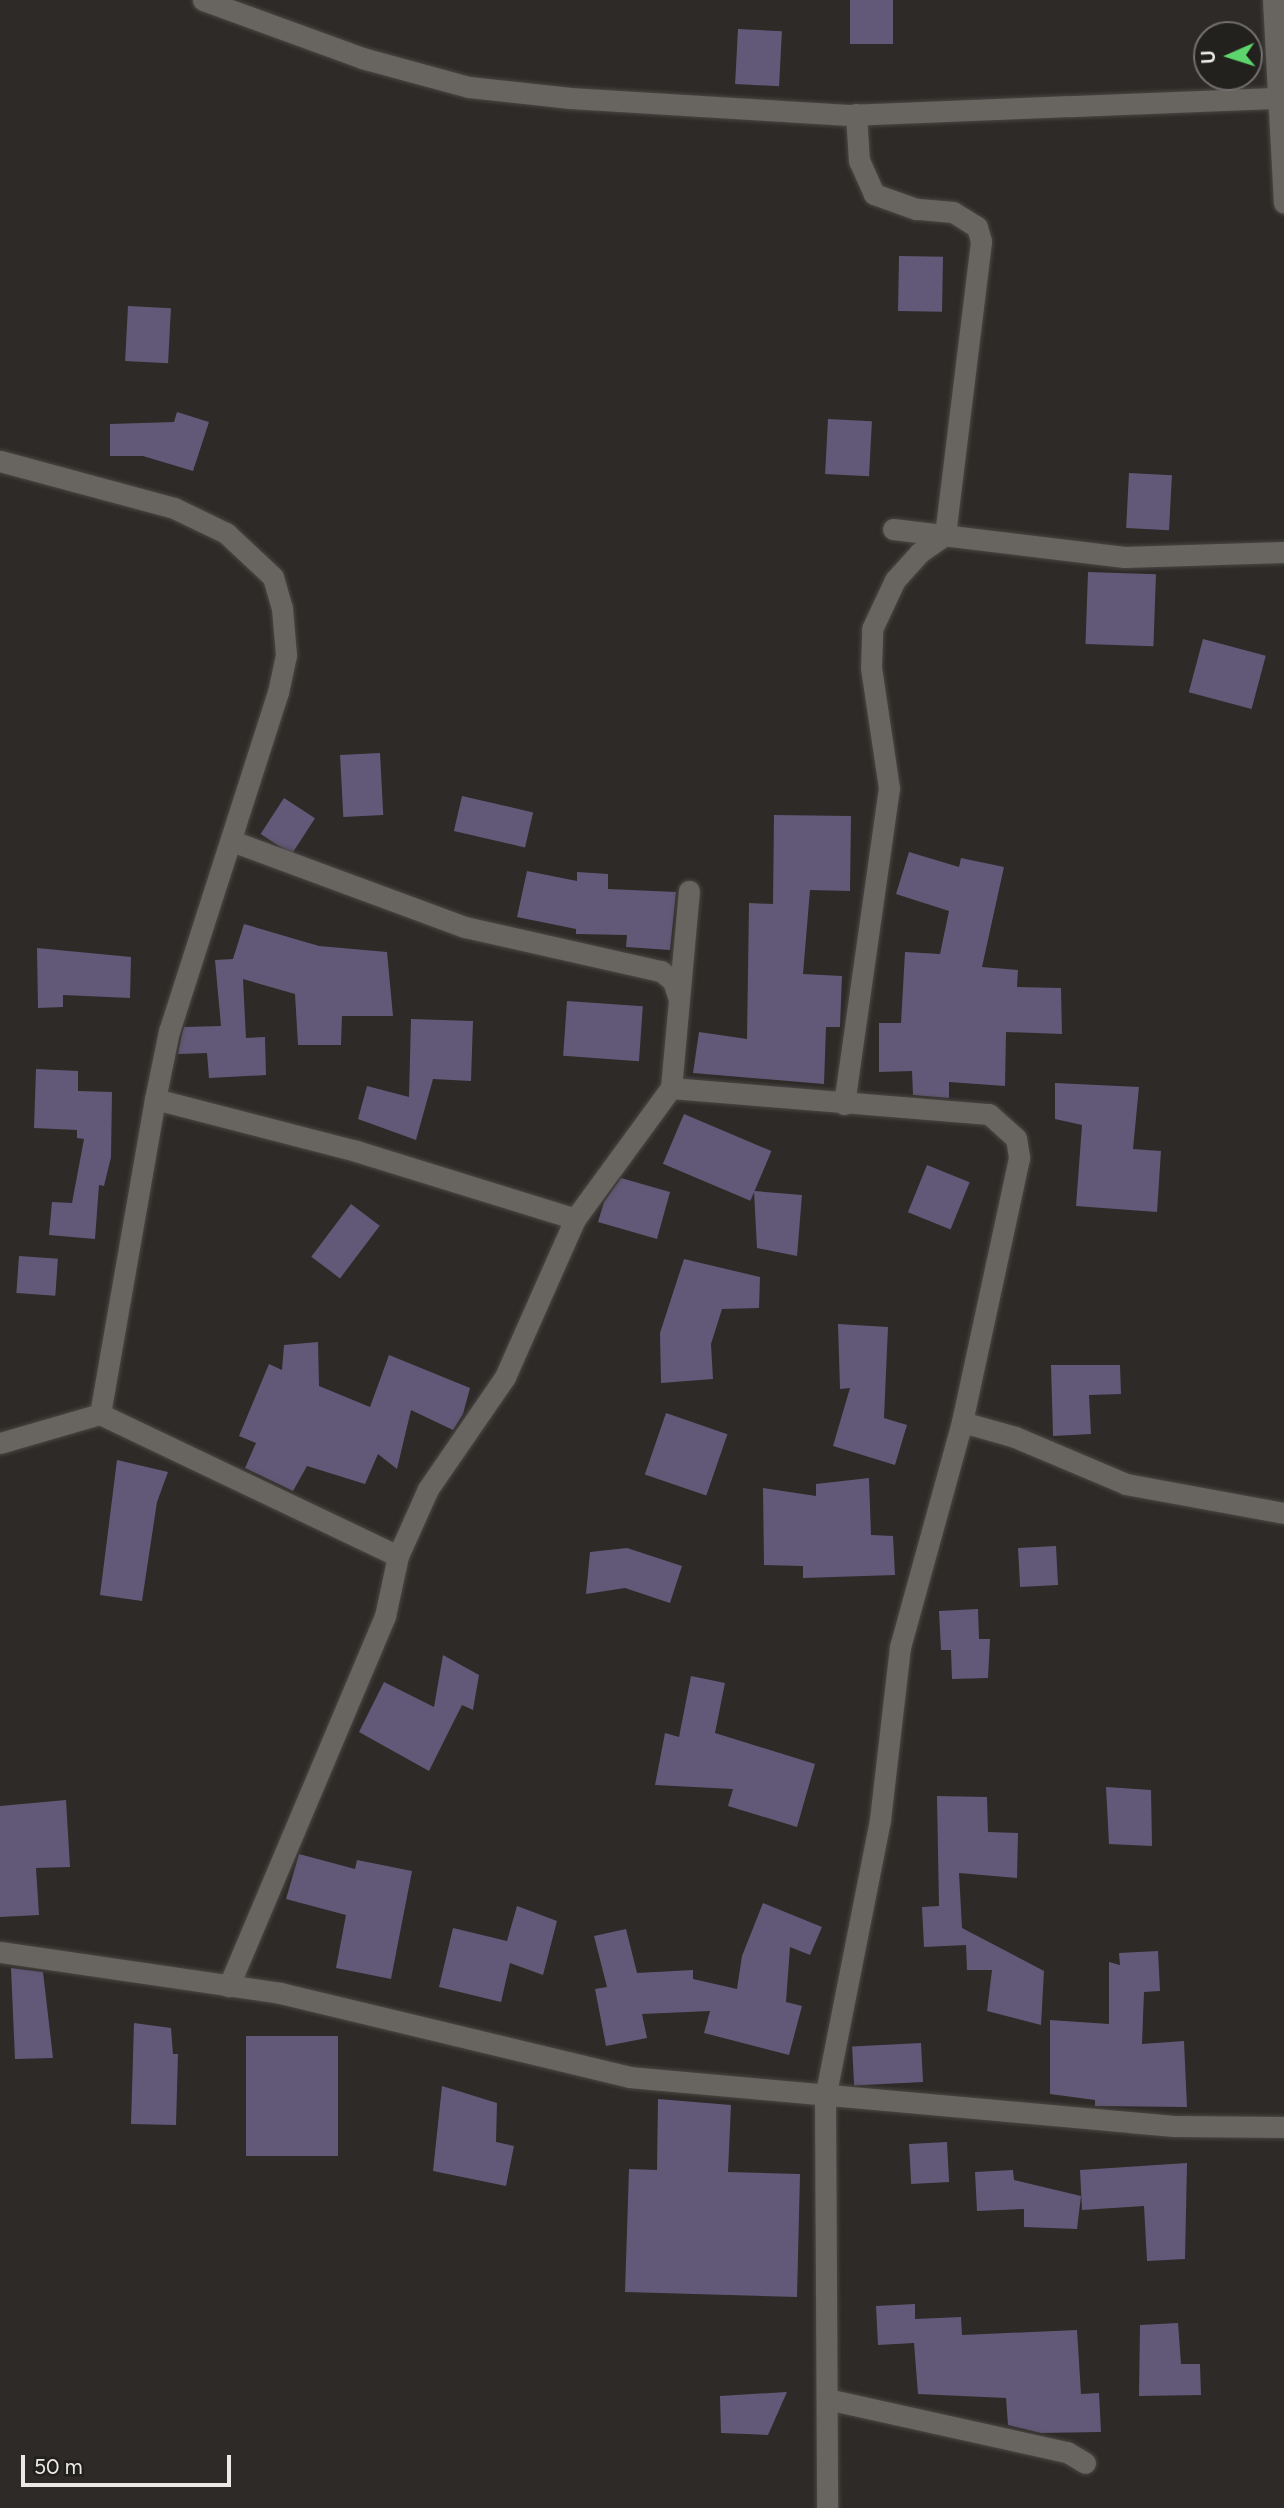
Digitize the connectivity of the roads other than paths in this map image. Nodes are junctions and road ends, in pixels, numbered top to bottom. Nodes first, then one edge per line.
1 (203, 0) edge
2 (1273, 0) edge
3 (1274, 98) junction
4 (856, 114) junction
5 (1284, 203) edge
6 (0, 461) edge
7 (892, 529) dead end
8 (945, 535) junction
9 (1284, 552) edge
10 (232, 841) junction
11 (689, 891) dead end
12 (679, 999) junction
13 (671, 1088) junction
14 (155, 1098) junction
15 (844, 1104) junction
16 (575, 1219) junction
17 (100, 1414) junction
18 (962, 1422) junction
19 (0, 1443) edge
20 (1284, 1513) edge
21 (398, 1556) junction
22 (0, 1952) edge
23 (229, 1986) junction
24 (825, 2099) junction
25 (1284, 2127) edge
26 (827, 2399) junction
27 (1085, 2463) dead end
28 (827, 2508) edge

1 - 4 street
2 - 3 street
3 - 4 street
3 - 5 street
4 - 8 street
6 - 10 street
7 - 8 street
8 - 9 street
8 - 15 street
10 - 12 street
10 - 14 street
11 - 12 street
12 - 13 street
13 - 15 street
13 - 16 street
14 - 16 street
14 - 17 street
15 - 18 street
16 - 21 street
17 - 19 street
17 - 21 street
18 - 20 street
18 - 24 street
21 - 23 street
22 - 23 street
23 - 24 street
24 - 25 street
24 - 26 street
26 - 27 street
26 - 28 street

